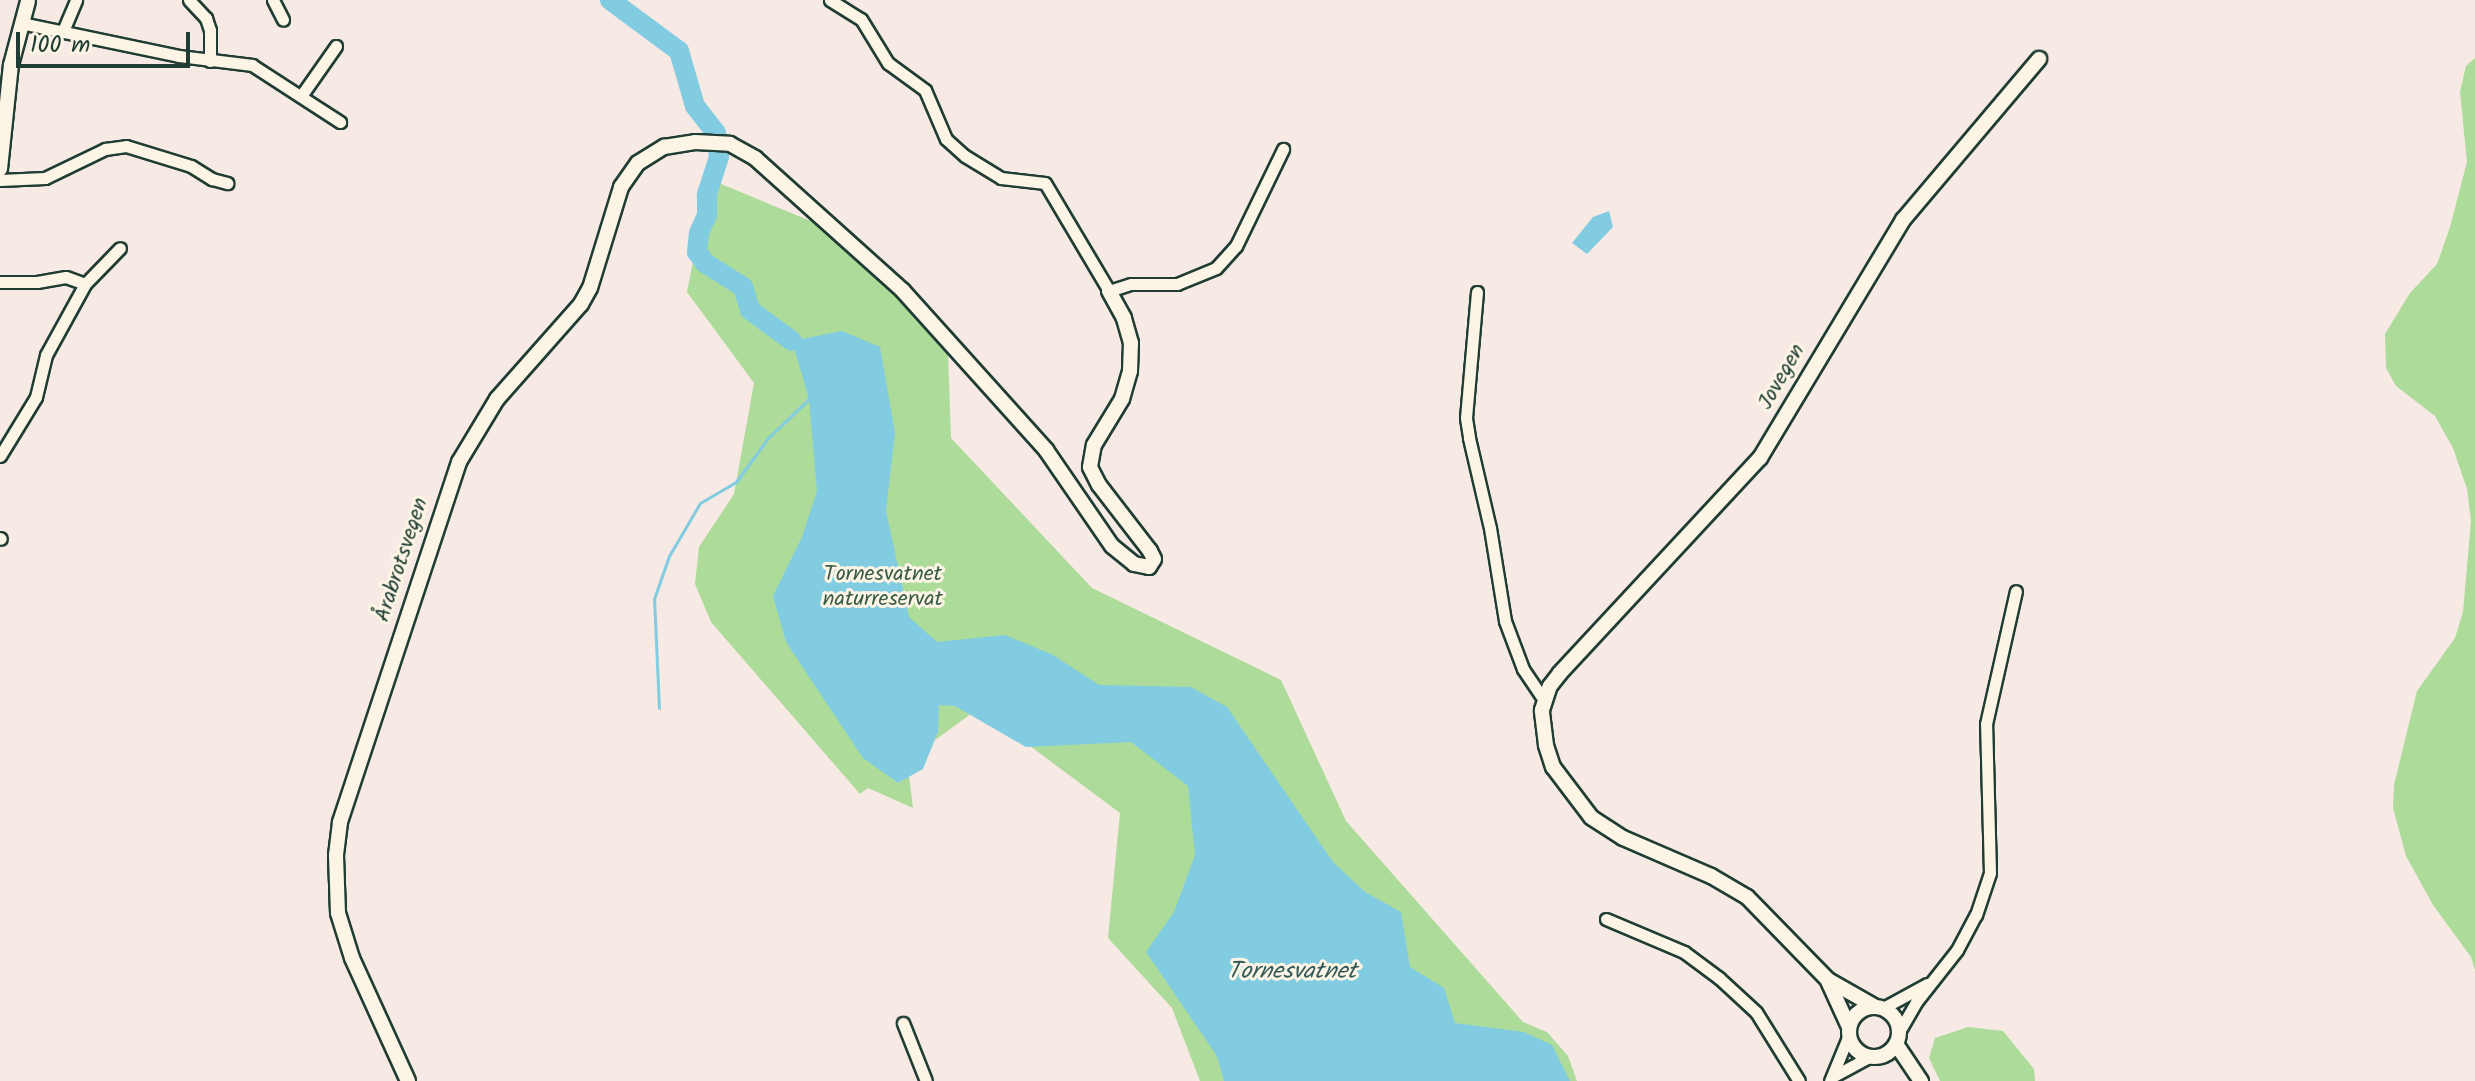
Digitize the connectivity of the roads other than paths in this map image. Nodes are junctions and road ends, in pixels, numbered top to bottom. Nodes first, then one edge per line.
1 (28, 0) edge
2 (76, 0) edge
3 (189, 0) edge
4 (273, 0) edge
5 (830, 0) edge
6 (283, 20) dead end
7 (21, 23) junction
8 (63, 31) junction
9 (336, 46) dead end
10 (2039, 59) dead end
11 (210, 61) junction
12 (301, 96) junction
13 (340, 122) dead end
14 (1283, 149) dead end
15 (0, 169) edge
16 (0, 180) edge
17 (227, 183) dead end
18 (120, 248) dead end
19 (0, 282) edge
20 (85, 284) junction
21 (1109, 291) junction
22 (1477, 292) dead end
23 (0, 456) edge
24 (2016, 591) dead end
25 (1544, 700) junction
26 (1606, 919) dead end
27 (1828, 980) junction
28 (1931, 981) junction
29 (1878, 1007) junction
30 (903, 1023) dead end
31 (1849, 1031) junction
32 (1894, 1043) junction
33 (1869, 1057) junction
34 (1831, 1079) edge
35 (1920, 1080) edge
36 (408, 1081) edge
37 (926, 1081) edge
38 (1799, 1081) edge

1 - 7 street
2 - 8 street
3 - 11 street
4 - 6 street
5 - 21 street
7 - 8 street
7 - 15 street
8 - 11 street
9 - 12 street
10 - 25 street, Jovegen
11 - 12 street
12 - 13 street
14 - 21 street
16 - 17 street
18 - 20 street
19 - 20 street
20 - 23 street
21 - 36 street, Årabrotsvegen
22 - 25 street
24 - 28 street
25 - 27 street
26 - 38 street
27 - 29 street
27 - 31 street
28 - 29 street
28 - 32 street
29 - 31 street
29 - 32 street
30 - 37 street
31 - 33 street
31 - 34 street
32 - 33 street
32 - 35 street
33 - 34 street

